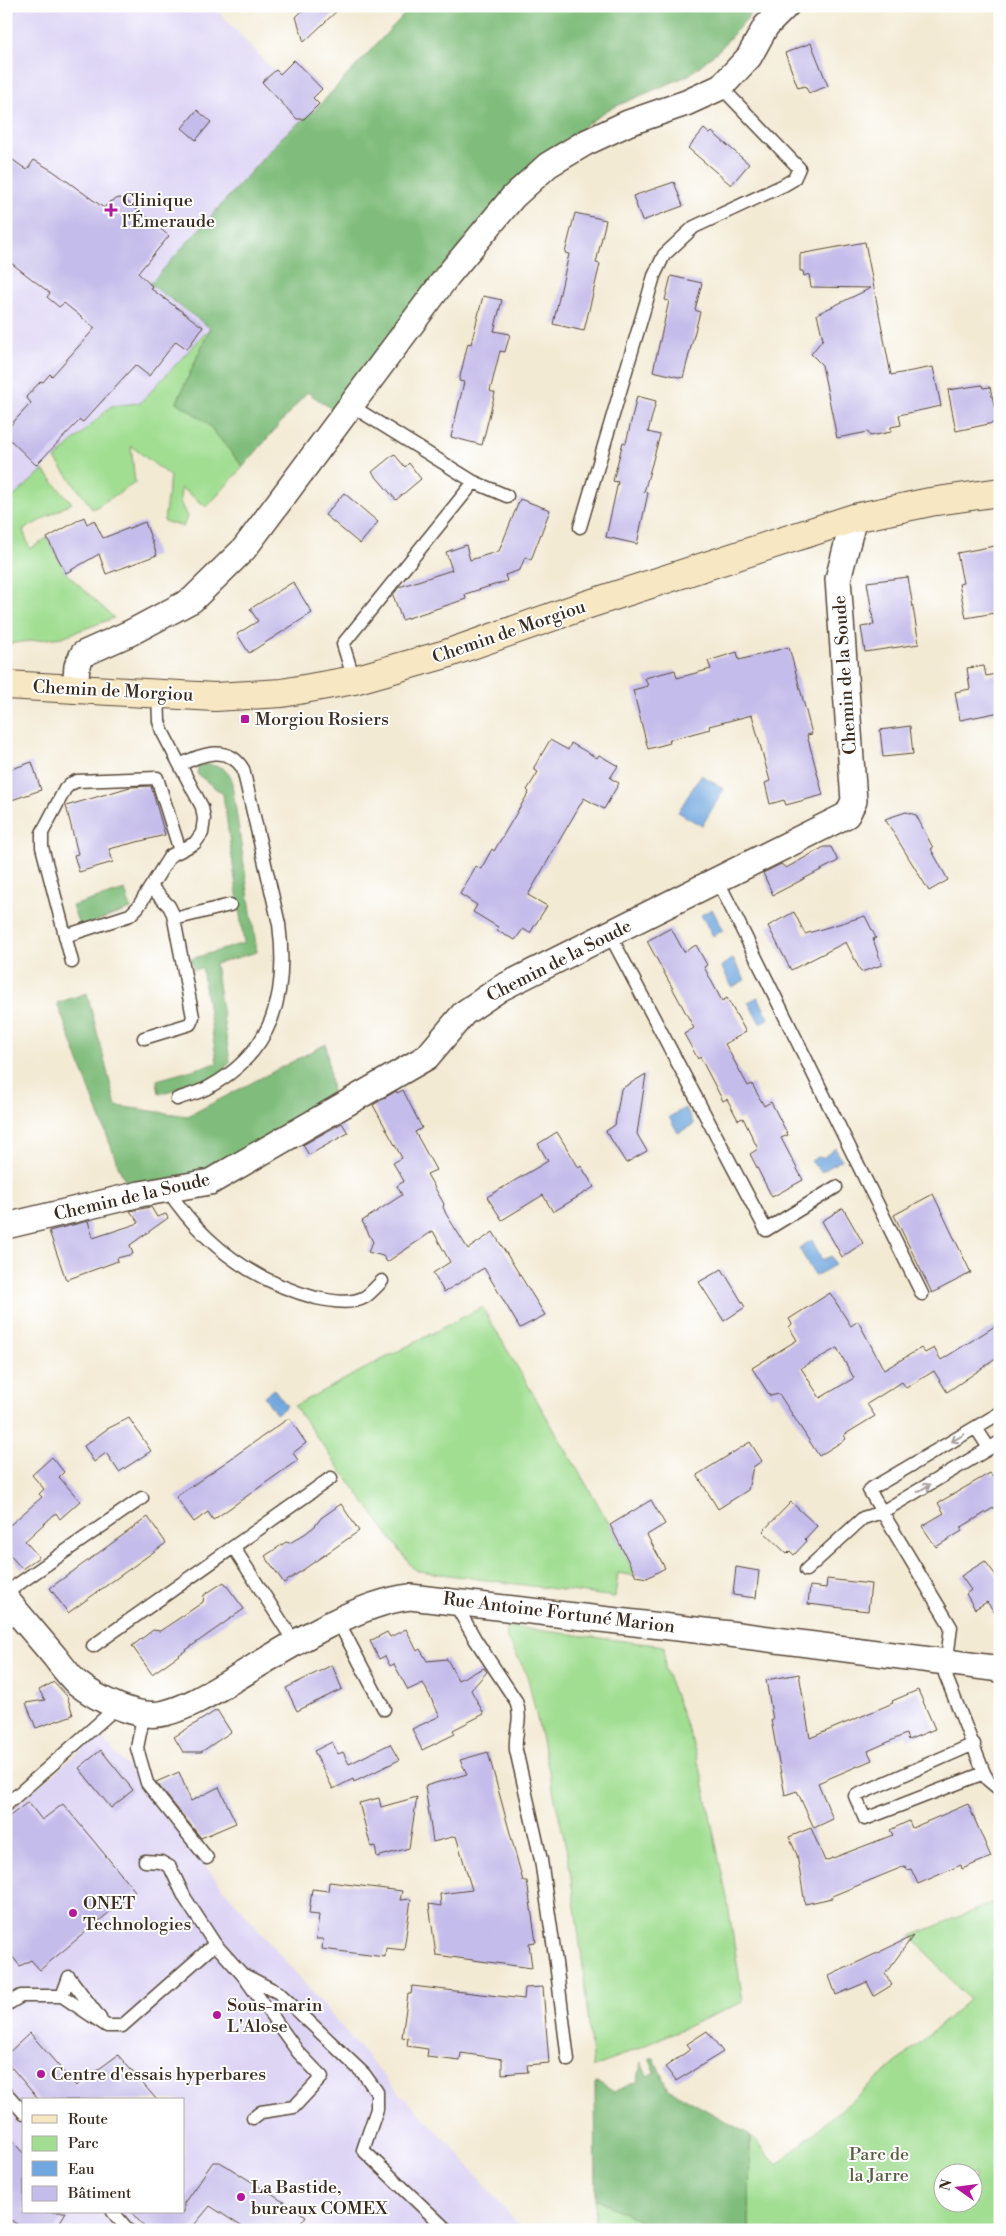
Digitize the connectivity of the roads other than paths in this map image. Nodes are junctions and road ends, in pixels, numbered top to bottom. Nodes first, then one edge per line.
1 (786, 6) edge
2 (721, 86) junction
3 (350, 405) junction
4 (474, 482) junction
5 (1000, 492) edge
6 (507, 496) dead end
7 (854, 518) junction
8 (580, 527) dead end
9 (354, 680) junction
10 (6, 685) edge
11 (74, 690) junction
12 (158, 694) junction
13 (180, 765) junction
14 (180, 851) junction
15 (717, 879) junction
16 (151, 887) junction
17 (230, 905) dead end
18 (174, 918) junction
19 (610, 934) junction
20 (64, 936) junction
21 (72, 962) dead end
22 (144, 1038) dead end
23 (177, 1099) dead end
24 (836, 1187) dead end
25 (168, 1189) junction
26 (6, 1226) edge
27 (382, 1281) dead end
28 (922, 1294) dead end
29 (1000, 1413) edge
30 (976, 1428) junction
31 (995, 1445) edge
32 (331, 1478) dead end
33 (142, 1498) dead end
34 (882, 1512) junction
35 (234, 1548) junction
36 (806, 1570) dead end
37 (6, 1594) edge
38 (6, 1599) edge
39 (452, 1600) junction
40 (338, 1622) junction
41 (295, 1643) junction
42 (93, 1646) dead end
43 (946, 1663) junction
44 (1000, 1670) edge
45 (117, 1707) junction
46 (384, 1709) dead end
47 (144, 1712) junction
48 (974, 1744) junction
49 (984, 1773) junction
50 (1000, 1790) edge
51 (6, 1805) edge
52 (207, 1858) dead end
53 (145, 1861) dead end
54 (215, 1944) junction
55 (242, 1974) junction
56 (62, 1996) junction
57 (6, 2005) edge
58 (107, 2026) junction
59 (568, 2060) dead end
60 (6, 2093) edge
61 (22, 2111) edge
62 (253, 2118) dead end
63 (115, 2214) edge
64 (128, 2230) edge
65 (447, 2230) edge

1 - 2 street
2 - 3 street
2 - 8 lane
3 - 4 lane
3 - 11 street
4 - 6 lane
4 - 9 lane
5 - 7 street, Chemin de Morgiou
7 - 9 street, Chemin de Morgiou
7 - 15 street, Chemin de la Soude
9 - 12 street, Chemin de Morgiou
10 - 11 street, Chemin de Morgiou
11 - 12 street, Chemin de Morgiou
12 - 13 lane
13 - 14 lane
13 - 23 lane
14 - 16 lane
14 - 20 lane
15 - 19 street, Chemin de la Soude
15 - 28 lane
16 - 18 lane
16 - 20 lane
17 - 18 lane
18 - 22 lane
19 - 24 lane
19 - 25 street, Chemin de la Soude
20 - 21 lane
25 - 26 street, Chemin de la Soude
25 - 27 lane
29 - 30 lane
30 - 31 lane
30 -> 34 lane
34 -> 31 lane
32 - 35 lane
33 - 37 lane
34 - 36 lane
34 - 43 lane
35 - 41 lane
35 - 42 lane
38 - 45 street, Rue Antoine Fortuné Marion
39 - 40 street, Rue Antoine Fortuné Marion
39 - 43 street, Rue Antoine Fortuné Marion
39 - 59 lane
40 - 41 street, Rue Antoine Fortuné Marion
40 - 46 lane
41 - 47 street, Rue Antoine Fortuné Marion
43 - 44 street, Rue Antoine Fortuné Marion
43 - 48 lane
45 - 47 street, Rue Antoine Fortuné Marion
45 - 51 lane
47 - 52 lane
48 - 49 lane
48 - 49 lane
49 - 50 lane
53 - 54 lane
54 - 55 lane
54 - 58 lane
55 - 62 lane
55 - 65 lane
56 - 57 lane
56 - 58 lane
56 - 58 lane
60 - 61 lane
63 - 64 lane

